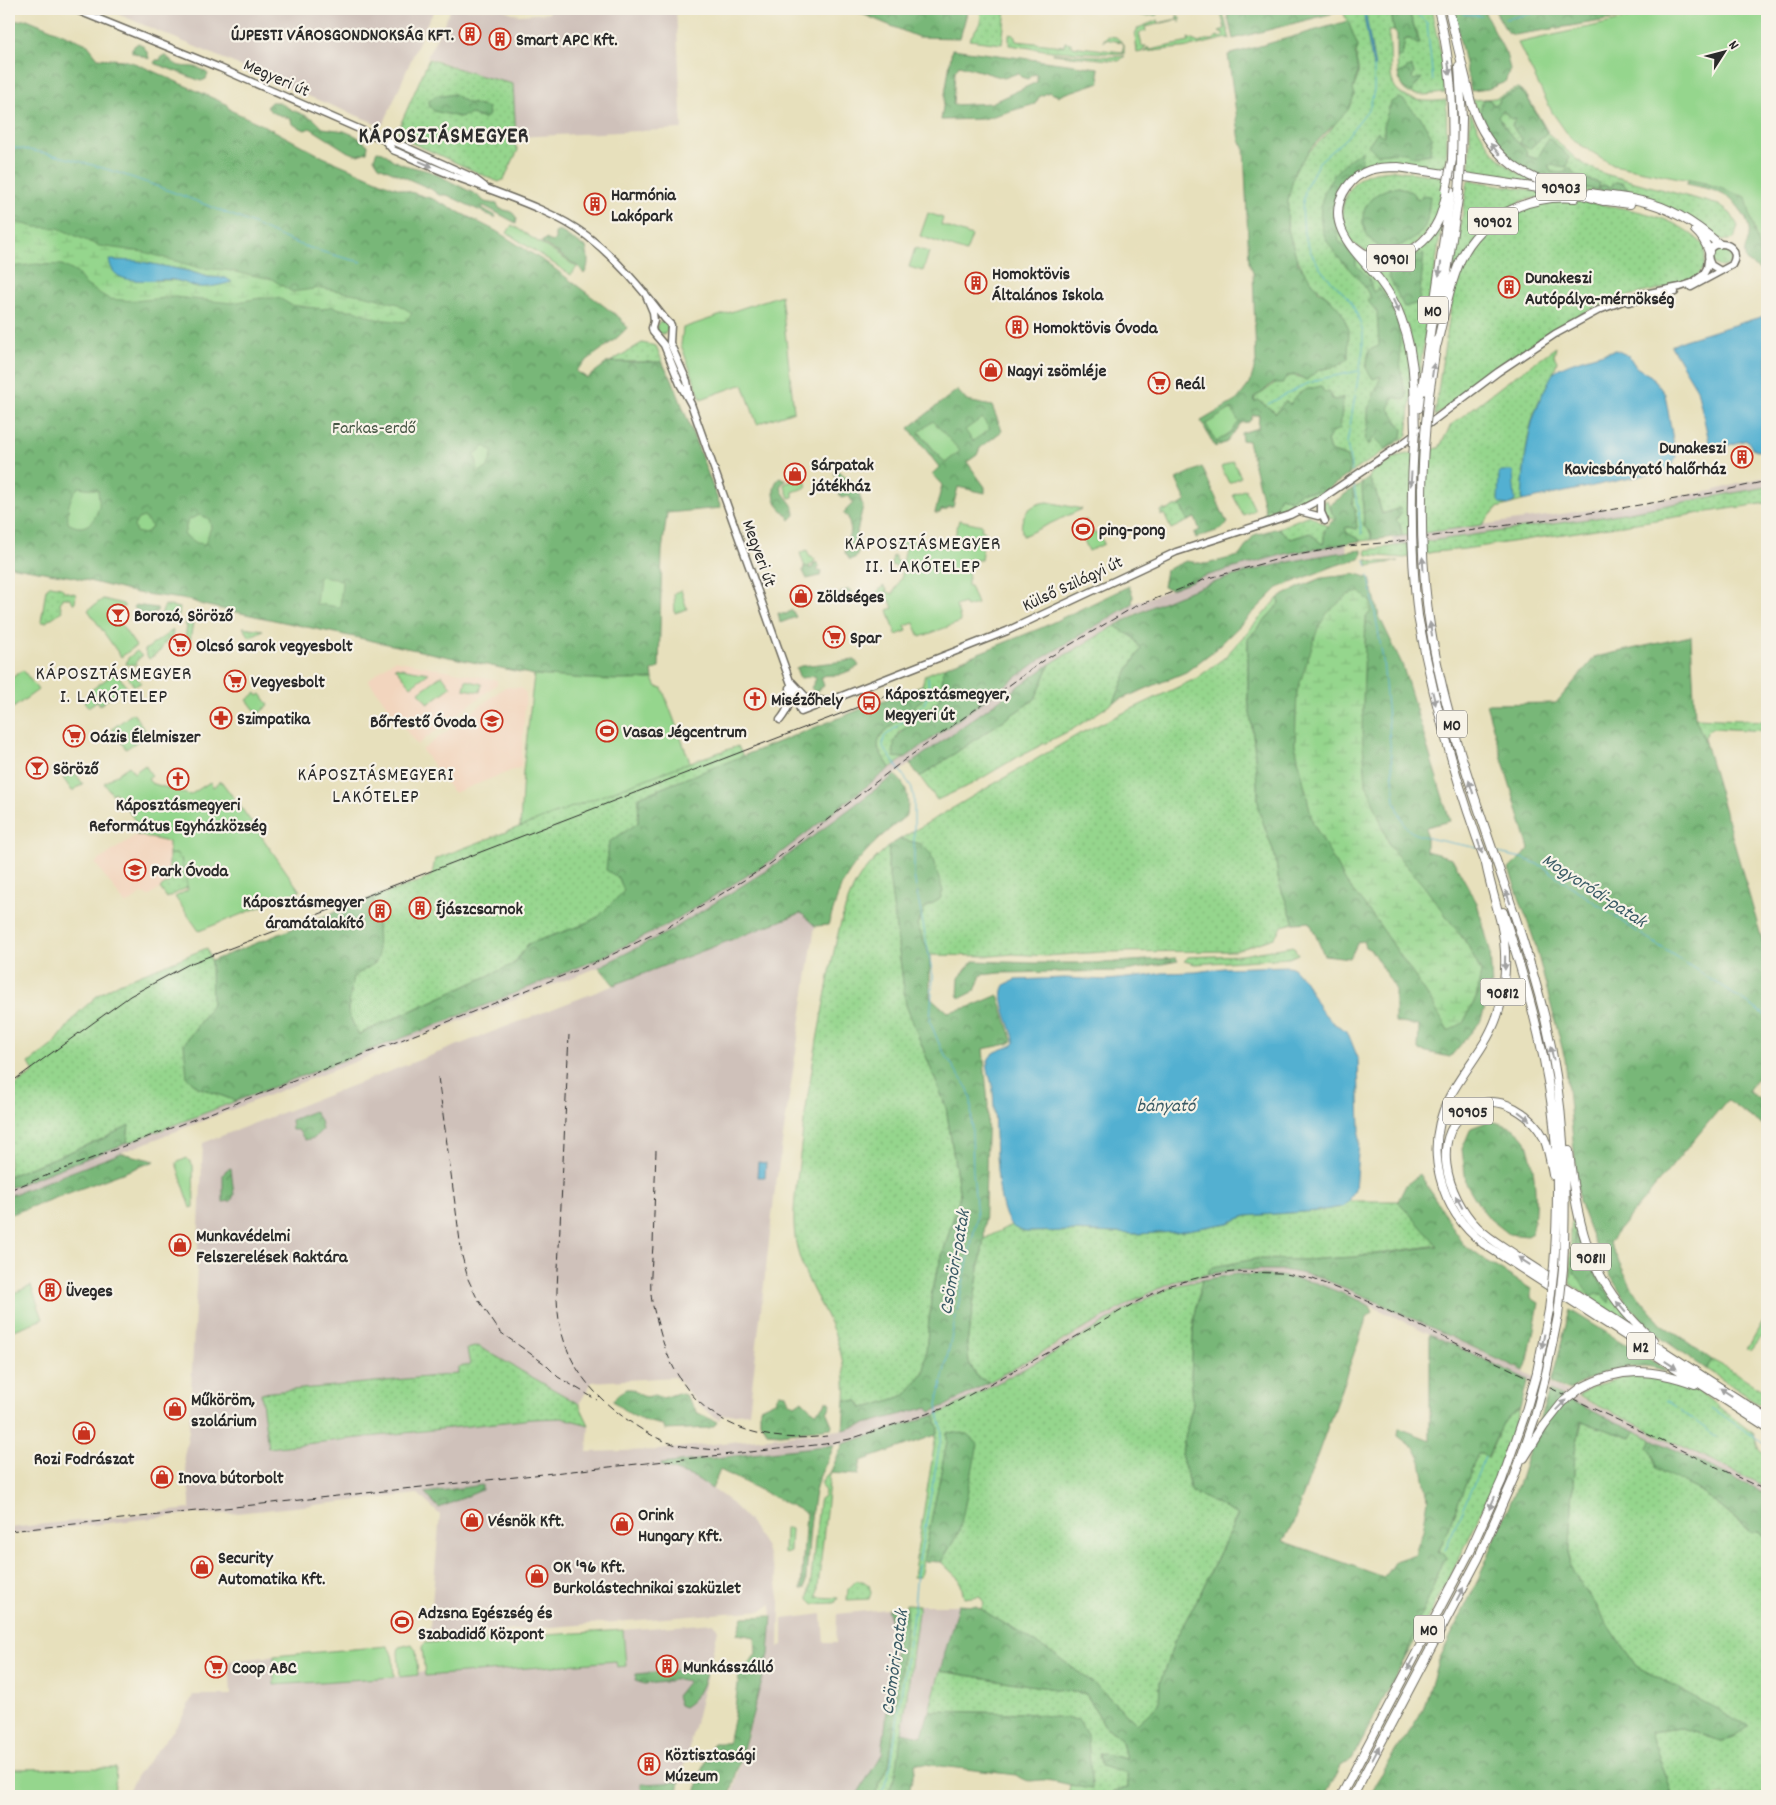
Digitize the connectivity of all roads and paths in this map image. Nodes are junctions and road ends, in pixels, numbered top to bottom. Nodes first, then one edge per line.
1 (74, 9) edge
2 (1438, 9) edge
3 (1449, 9) edge
4 (1464, 88) junction
5 (1452, 191) junction
6 (1602, 198) junction
7 (1342, 229) junction
8 (1719, 244) junction
9 (1709, 256) junction
10 (1721, 271) junction
11 (645, 293) junction
12 (1616, 304) junction
13 (665, 319) junction
14 (654, 321) junction
15 (670, 334) junction
16 (660, 338) junction
17 (1437, 344) junction
18 (1417, 399) junction
19 (691, 404) junction
20 (1321, 499) junction
21 (1298, 511) junction
22 (1318, 516) dead end
23 (1325, 521) dead end
24 (789, 679) junction
25 (827, 702) junction
26 (801, 712) joint
27 (780, 720) dead end
28 (1486, 864) junction
29 (1562, 1119) junction
30 (1557, 1194) junction
31 (1557, 1287) junction
32 (1682, 1364) junction
33 (1725, 1400) junction
34 (1767, 1418) edge
35 (1767, 1427) edge
36 (1515, 1475) junction
37 (1341, 1796) edge
38 (1353, 1796) edge

1 - 11 main road, Megyeri út
2 -> 5 highway, 90901, bridge
3 - 4 highway, M0
4 - 5 highway, M0, bridge
6 -> 4 highway, 90903
5 - 7 highway, 90901
5 - 17 highway, M0
5 -> 18 highway, M0
6 - 7 highway
6 - 8 highway
6 - 9 highway
6 - 17 highway, 90902
7 -> 18 highway
8 - 9 main road
8 - 10 main road
9 - 10 main road
9 - 12 main road
10 - 12 main road
11 - 13 main road, Megyeri út
11 - 14 main road, Megyeri út
12 - 20 main road, Külső Szilágyi út
13 - 14 main road
13 - 15 main road, Megyeri út
14 - 16 main road, Megyeri út
15 - 16 main road
15 - 19 main road, Megyeri út
16 - 19 main road, Megyeri út
29 -> 17 highway, M0, bridge
18 -> 28 highway, M0, bridge
19 - 24 main road, Megyeri út
20 - 21 main road, Külső Szilágyi út
20 - 23 main road
21 - 22 main road
21 - 25 main road, Külső Szilágyi út
24 - 25 main road
24 - 26 main road, Megyeri út
24 - 27 main road
25 - 26 main road, Külső Szilágyi út
28 - 30 highway, M0
28 -> 31 highway, 90812
32 -> 29 highway, 90811
29 - 36 highway, M0, bridge
31 -> 30 highway, 90905
30 -> 37 highway, M0, bridge
31 - 32 highway, M2
31 -> 33 highway, M2
34 -> 32 highway, M2
33 - 35 highway, M2
36 -> 33 highway, bridge
38 -> 36 highway, M0

